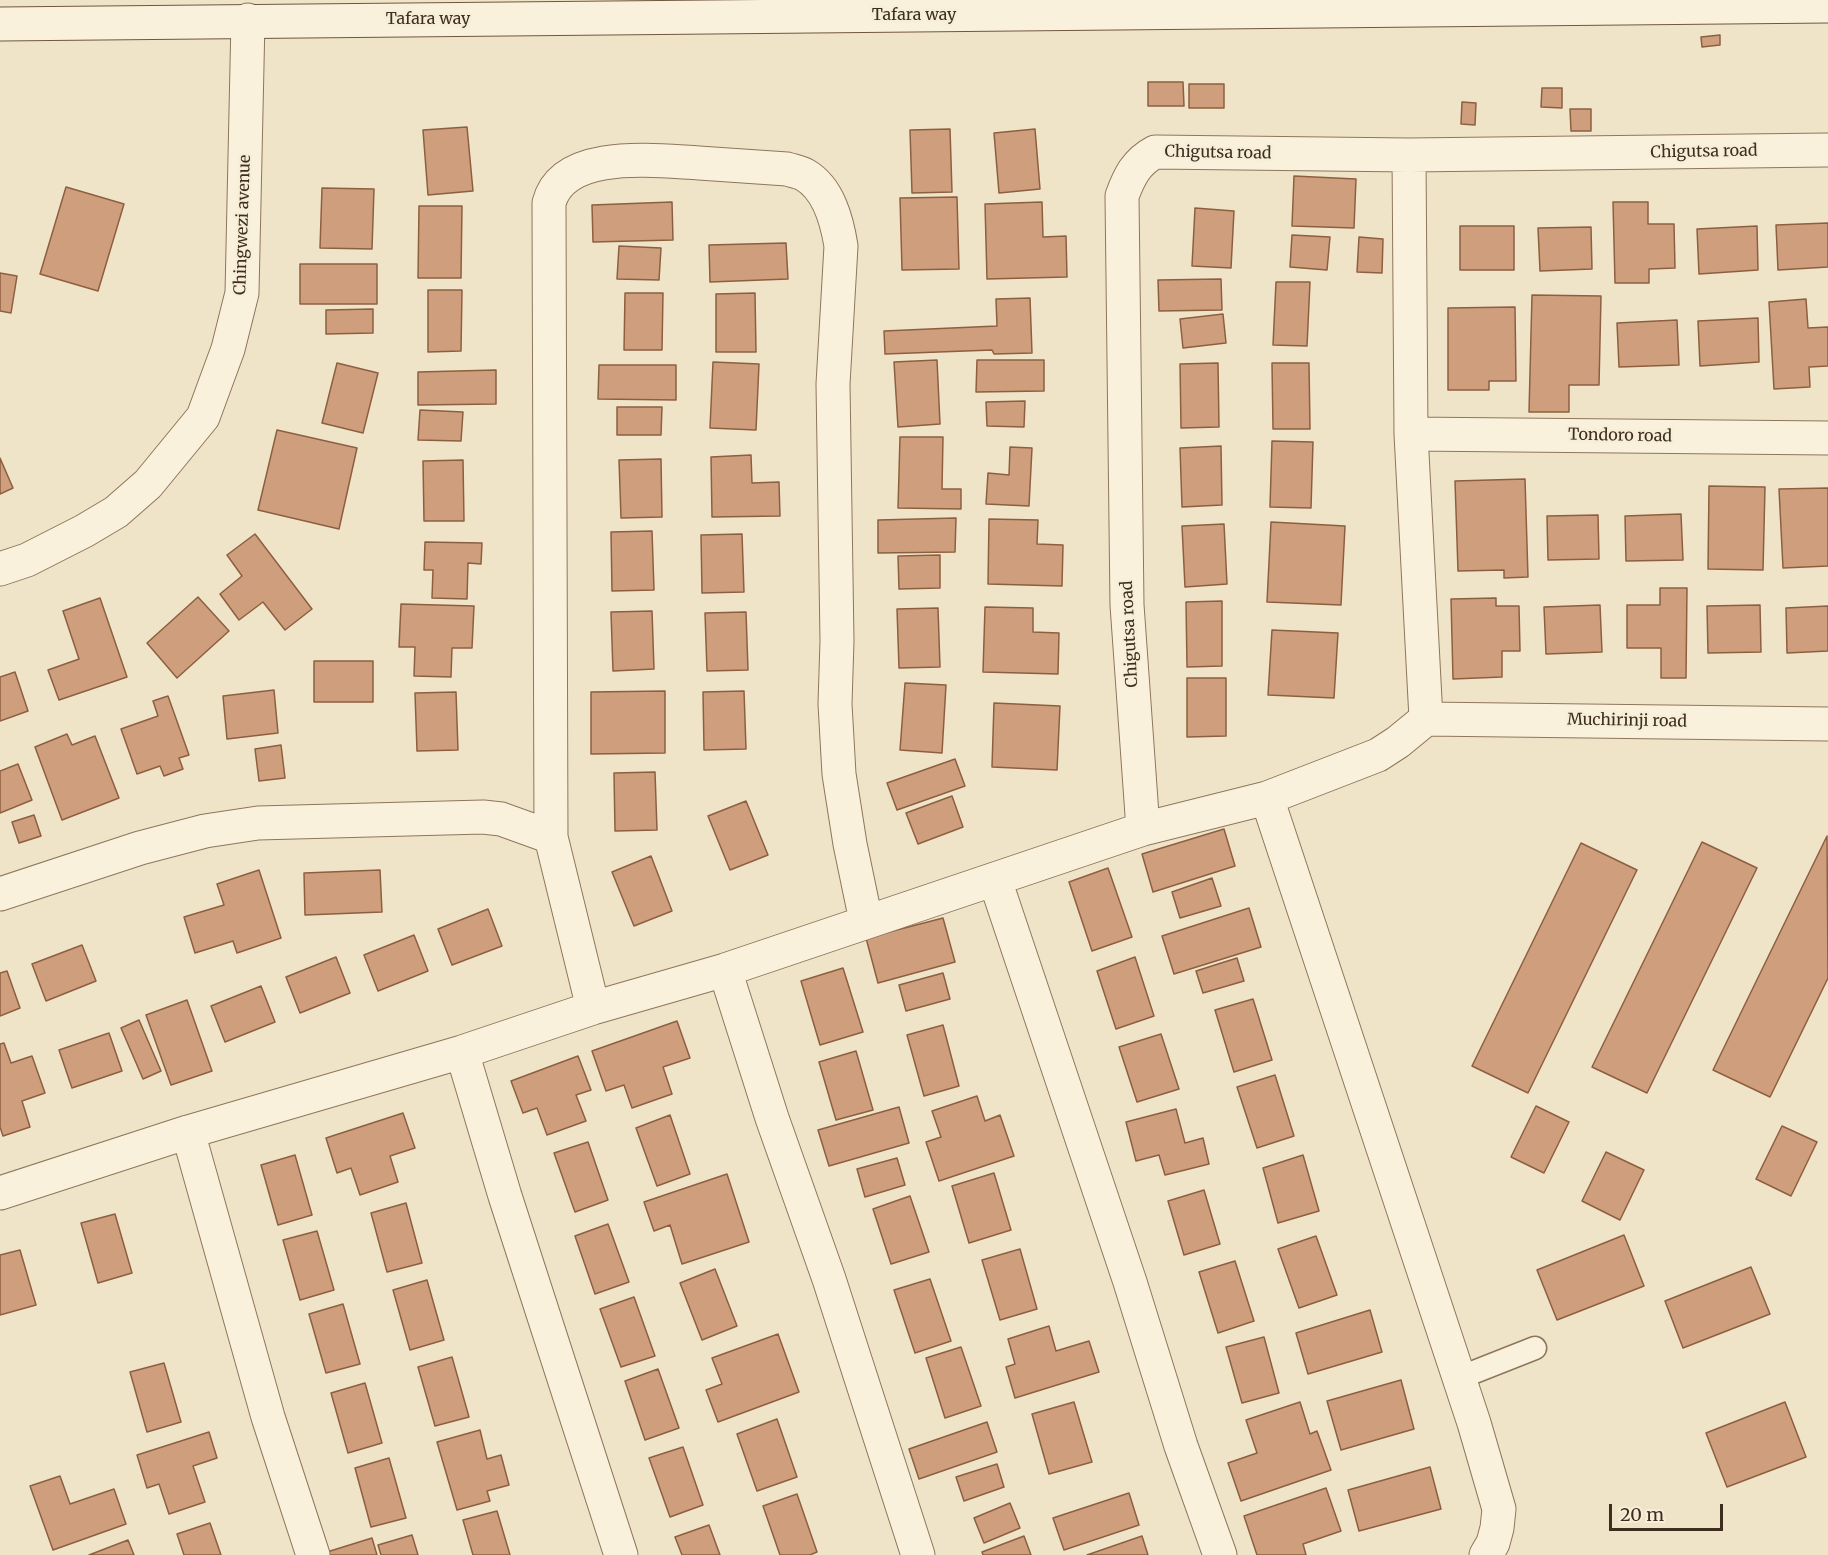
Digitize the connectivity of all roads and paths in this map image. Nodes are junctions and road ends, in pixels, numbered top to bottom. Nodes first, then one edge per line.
1 (1521, 4) edge
2 (1291, 6) edge
3 (1828, 6) edge
4 (1118, 7) edge
5 (844, 8) edge
6 (248, 20) junction
7 (0, 24) edge
8 (1828, 150) edge
9 (1409, 155) junction
10 (1411, 434) junction
11 (1828, 438) edge
12 (0, 568) edge
13 (1426, 719) junction
14 (1828, 724) edge
15 (1267, 798) junction
16 (1143, 829) junction
17 (551, 837) junction
18 (995, 880) junction
19 (0, 894) edge
20 (866, 921) junction
21 (725, 970) junction
22 (593, 1008) junction
23 (462, 1052) junction
24 (188, 1132) junction
25 (0, 1193) edge
26 (1535, 1348) dead end
27 (1458, 1378) junction
28 (313, 1555) edge
29 (621, 1555) edge
30 (918, 1555) edge
31 (1220, 1555) edge
32 (1486, 1555) edge

1 - 2 street, Tafara way
1 - 3 street, Tafara way
2 - 4 street, Tafara way
4 - 5 street, Tafara way
5 - 6 street, Tafara way
6 - 7 street, Tafara way
6 - 12 street, Chingwezi avenue
8 - 9 street, Chigutsa road
9 - 10 street
9 - 16 street, Chigutsa road
10 - 11 street, Tondoro road
10 - 13 street
13 - 14 street, Muchirinji road
13 - 15 street
15 - 16 street
15 - 27 street
16 - 18 street
17 - 19 street
17 - 20 street
17 - 22 street
18 - 20 street
18 - 31 street
20 - 21 street
21 - 22 street
21 - 30 street
22 - 23 street
23 - 24 street
23 - 29 street
24 - 25 street
24 - 28 street
26 - 27 lane
27 - 32 street

